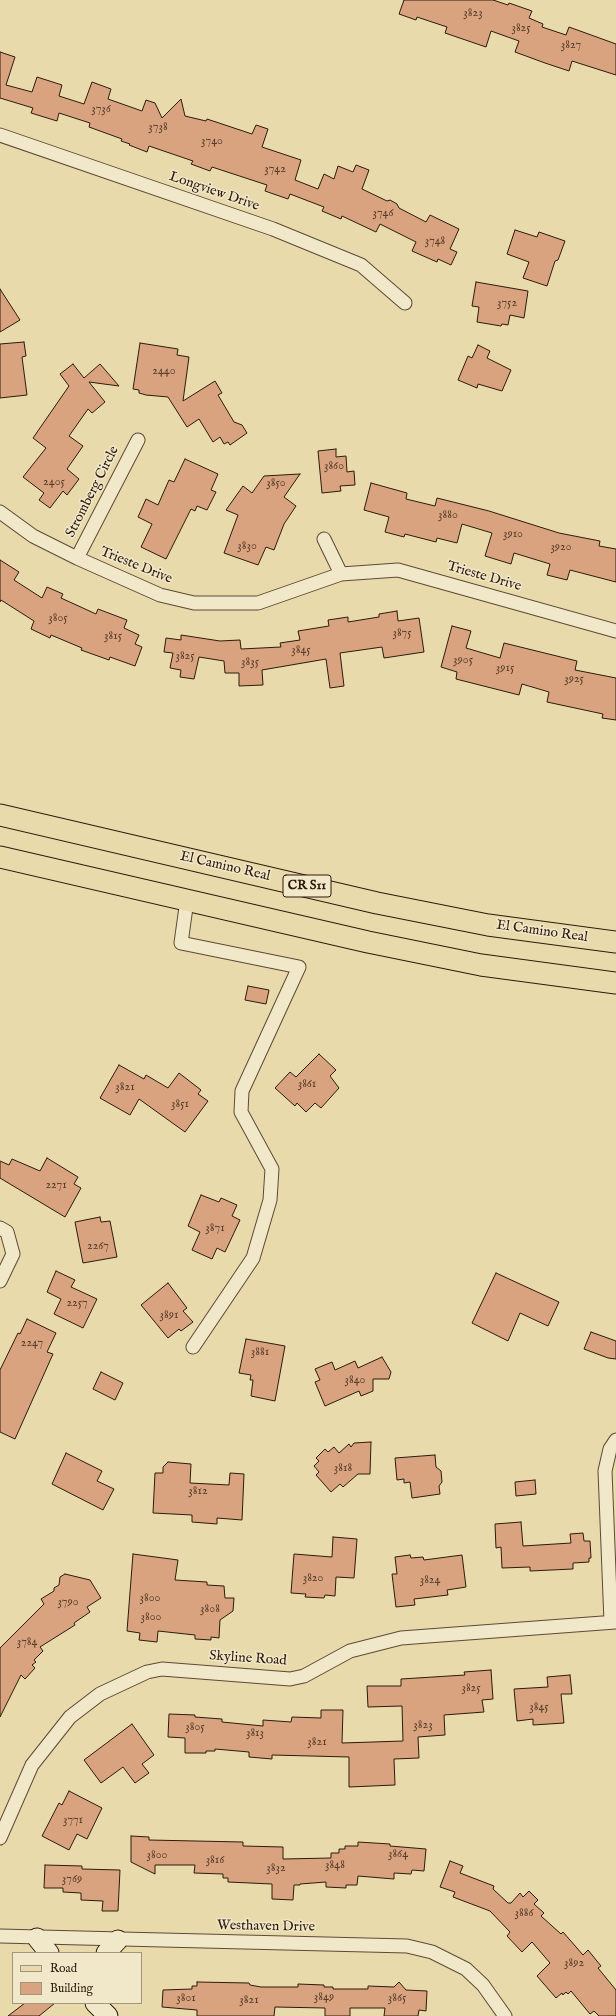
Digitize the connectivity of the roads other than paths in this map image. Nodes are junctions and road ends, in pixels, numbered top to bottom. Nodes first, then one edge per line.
1 (0, 135) edge
2 (405, 303) dead end
3 (138, 440) dead end
4 (0, 512) edge
5 (324, 539) dead end
6 (77, 558) junction
7 (340, 574) junction
8 (616, 631) edge
9 (0, 815) edge
10 (0, 856) edge
11 (187, 900) junction
12 (616, 942) edge
13 (616, 983) edge
14 (0, 1228) edge
15 (0, 1282) edge
16 (193, 1347) dead end
17 (616, 1440) edge
18 (613, 1622) edge
19 (0, 1838) edge
20 (0, 1936) edge
21 (37, 1938) junction
22 (112, 1947) edge
23 (48, 1952) edge
24 (505, 2016) edge

1 - 2 street, Longview Drive
3 - 6 street, Stromberg Circle
4 - 6 street, Trieste Drive
5 - 7 street
6 - 7 street, Trieste Drive
7 - 8 street, Trieste Drive
9 - 12 main road, El Camino Real / CR S11
10 - 11 main road
11 - 13 main road
11 - 16 street
14 - 15 street
17 - 18 street
18 - 19 street, Skyline Road
20 - 21 street, Westhaven Drive
21 - 22 street, Westhaven Drive
21 - 23 street
22 - 24 street, Westhaven Drive

